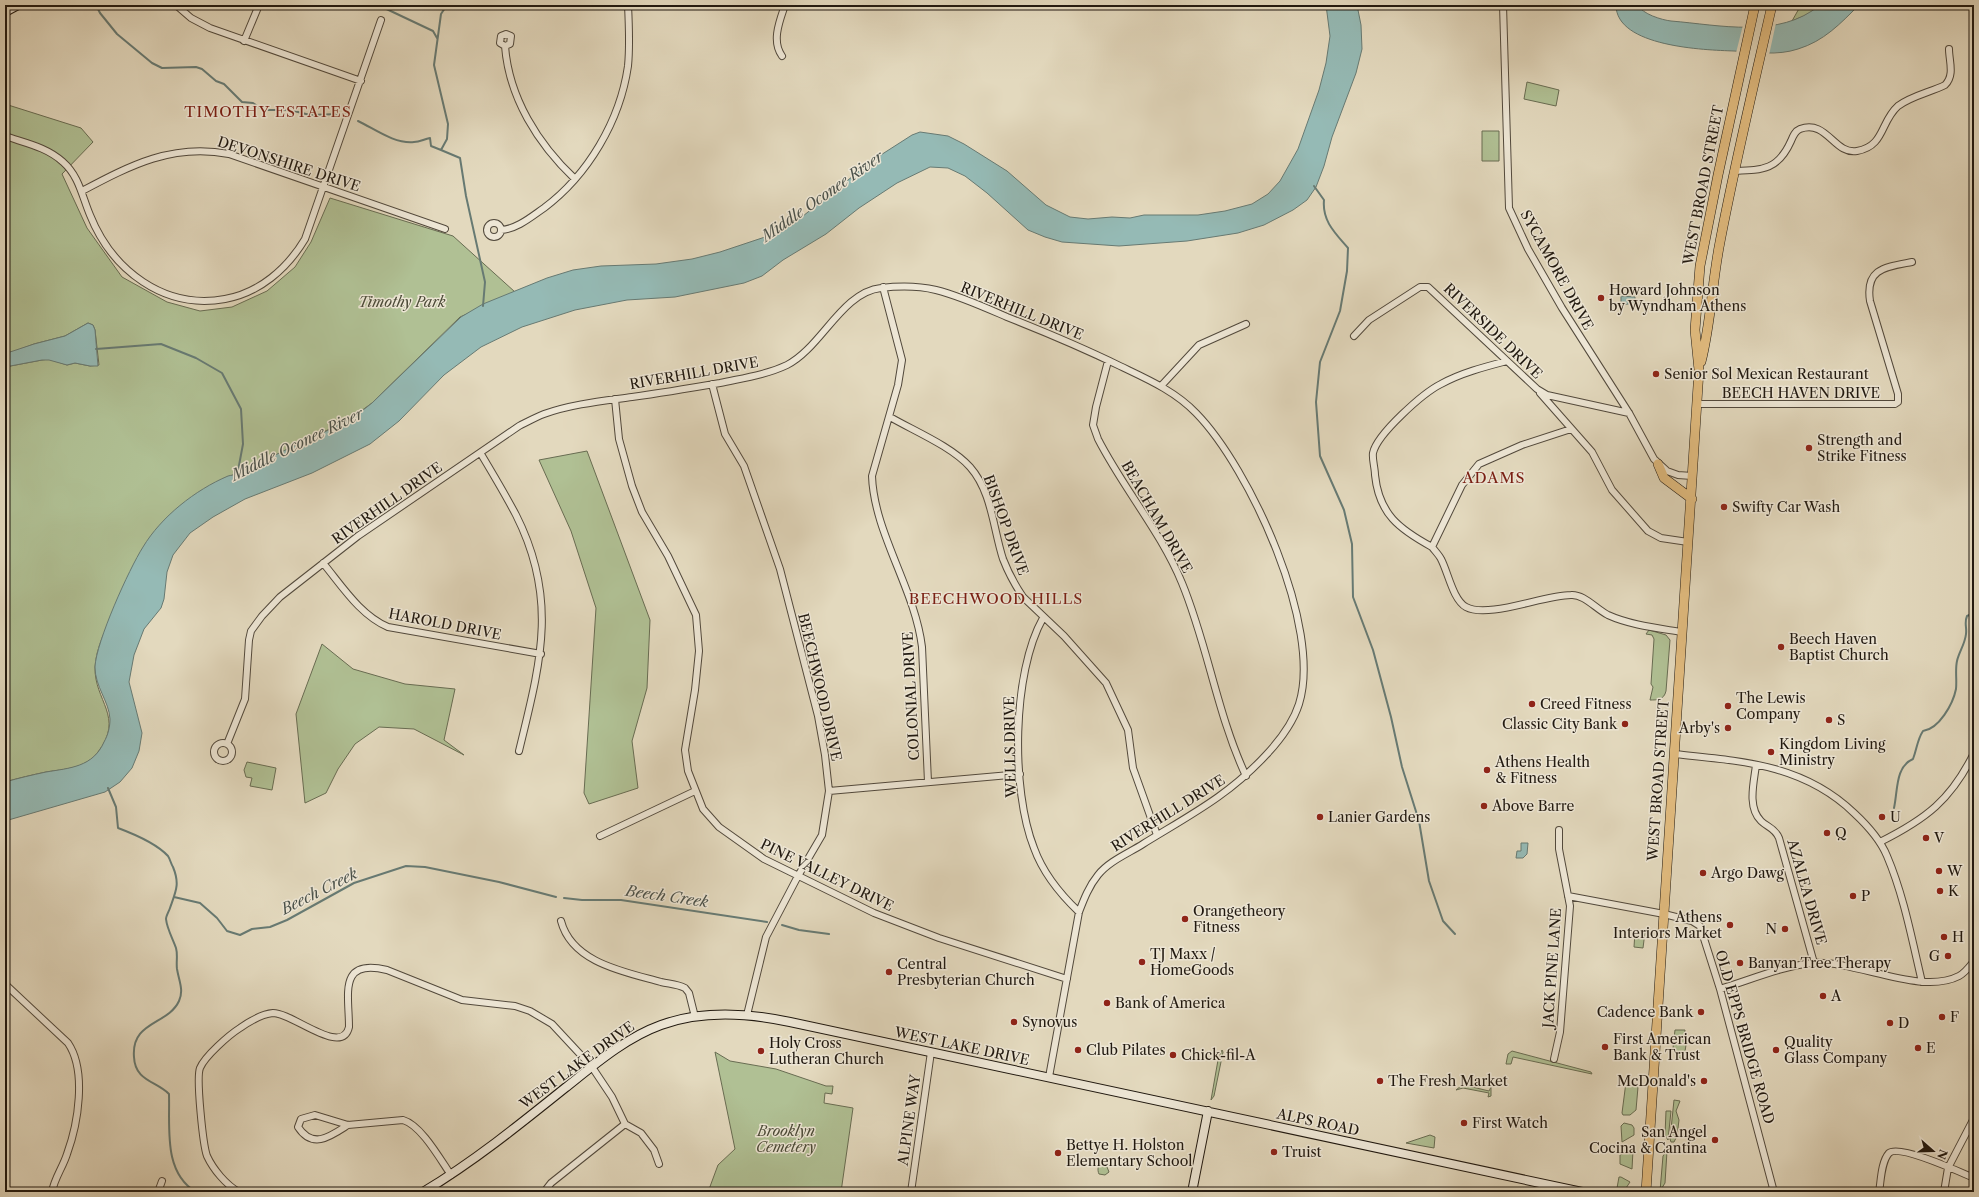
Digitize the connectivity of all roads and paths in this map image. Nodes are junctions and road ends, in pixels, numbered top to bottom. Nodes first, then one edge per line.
1 (18, 5) edge
2 (176, 5) edge
3 (259, 5) edge
4 (628, 5) edge
5 (785, 5) edge
6 (1503, 5) edge
7 (1755, 5) edge
8 (1772, 5) edge
9 (5, 12) edge
10 (381, 20) dead end
11 (244, 41) junction
12 (505, 46) dead end
13 (1949, 49) dead end
14 (782, 56) dead end
15 (361, 81) junction
16 (5, 136) edge
17 (1734, 171) junction
18 (575, 179) junction
19 (324, 187) junction
20 (82, 190) junction
21 (1708, 226) junction
22 (1723, 228) junction
23 (444, 229) dead end
24 (501, 230) dead end
25 (1912, 262) dead end
26 (883, 287) junction
27 (1246, 324) dead end
28 (1354, 336) dead end
29 (1108, 361) junction
30 (1507, 361) junction
31 (1699, 370) junction
32 (712, 384) junction
33 (1161, 386) junction
34 (1537, 389) junction
35 (615, 399) junction
36 (1697, 404) junction
37 (1629, 413) junction
38 (890, 417) junction
39 (1571, 429) junction
40 (481, 454) junction
41 (1658, 464) junction
42 (1692, 476) junction
43 (1692, 499) junction
44 (1688, 542) junction
45 (1432, 547) junction
46 (323, 563) junction
47 (1043, 618) junction
48 (1681, 632) junction
49 (541, 654) junction
50 (227, 744) dead end
51 (519, 751) dead end
52 (1974, 753) edge
53 (1674, 754) junction
54 (1756, 765) junction
55 (1020, 774) junction
56 (1246, 776) junction
57 (928, 782) junction
58 (695, 791) junction
59 (829, 791) junction
60 (1560, 830) dead end
61 (1157, 835) junction
62 (600, 836) dead end
63 (1880, 842) junction
64 (798, 876) junction
65 (1568, 896) junction
66 (1079, 912) junction
67 (1664, 914) junction
68 (561, 921) dead end
69 (1974, 961) edge
70 (1814, 963) junction
71 (1067, 979) junction
72 (1922, 982) junction
73 (5, 984) edge
74 (1720, 989) junction
75 (747, 1015) junction
76 (694, 1017) junction
77 (931, 1052) junction
78 (1554, 1059) dead end
79 (592, 1067) junction
80 (1049, 1077) junction
81 (1208, 1111) junction
82 (1974, 1118) edge
83 (625, 1124) junction
84 (348, 1125) junction
85 (659, 1164) dead end
86 (1948, 1168) junction
87 (451, 1175) junction
88 (1974, 1178) edge
89 (162, 1181) dead end
90 (52, 1192) edge
91 (158, 1192) edge
92 (239, 1192) edge
93 (423, 1192) edge
94 (544, 1192) edge
95 (911, 1192) edge
96 (1192, 1192) edge
97 (1582, 1192) edge
98 (1646, 1192) edge
99 (1774, 1192) edge
100 (1879, 1192) edge
101 (1944, 1192) edge

1 - 9 main road
2 - 11 street
3 - 11 street
4 - 18 street
5 - 14 street
6 - 37 street, SYCAMORE DRIVE
7 - 21 main road, WEST BROAD STREET
8 - 17 main road, WEST BROAD STREET
10 - 15 street
11 - 15 street
12 - 18 street
13 - 17 street
15 - 19 street
16 - 20 street
17 - 22 main road, WEST BROAD STREET
18 - 24 street
19 - 20 street, DEVONSHIRE DRIVE
19 - 20 street
19 - 23 street, DEVONSHIRE DRIVE
21 - 22 main road
21 - 31 main road, WEST BROAD STREET
22 - 31 main road, WEST BROAD STREET
25 - 36 street, BEECH HAVEN DRIVE
26 - 29 street, RIVERHILL DRIVE
26 - 32 street, RIVERHILL DRIVE
26 - 38 street, COLONIAL DRIVE
27 - 33 street
28 - 30 street, RIVERSIDE DRIVE
29 - 33 street, RIVERHILL DRIVE
29 - 56 street, BEACHAM DRIVE
30 - 34 street, RIVERSIDE DRIVE
30 - 45 street
31 - 36 main road, WEST BROAD STREET
32 - 35 street, RIVERHILL DRIVE
32 - 59 street, BEECHWOOD DRIVE
33 - 56 street, RIVERHILL DRIVE
34 - 37 street, RIVERSIDE DRIVE
34 - 39 street, RIVERSIDE DRIVE
35 - 40 street, RIVERHILL DRIVE
35 - 58 street, PINE VALLEY DRIVE
36 - 42 main road, WEST BROAD STREET
37 - 41 street, SYCAMORE DRIVE
38 - 47 street, BISHOP DRIVE
38 - 57 street, COLONIAL DRIVE
39 - 44 street, RIVERSIDE DRIVE
39 - 45 street
40 - 46 street, RIVERHILL DRIVE
40 - 49 street
41 - 42 street
41 - 43 main road
42 - 43 main road, WEST BROAD STREET
43 - 44 main road, WEST BROAD STREET
44 - 48 main road, WEST BROAD STREET
45 - 48 street
46 - 49 street, HAROLD DRIVE
46 - 50 street, RIVERHILL DRIVE
47 - 55 street, WELLS DRIVE
47 - 61 street, BISHOP DRIVE
48 - 53 main road, WEST BROAD STREET
49 - 51 street
52 - 63 street
53 - 54 street
53 - 67 main road, WEST BROAD STREET
54 - 63 street
54 - 70 street, AZALEA DRIVE
55 - 57 street
55 - 66 street, WELLS DRIVE
56 - 61 street, RIVERHILL DRIVE
57 - 59 street
58 - 62 street
58 - 64 street, PINE VALLEY DRIVE
59 - 64 street, BEECHWOOD DRIVE
60 - 65 street, JACK PINE LANE
61 - 66 street, RIVERHILL DRIVE
63 - 72 street
64 - 71 street, PINE VALLEY DRIVE
64 - 75 street, BEECHWOOD DRIVE
65 - 67 street
65 - 78 street, JACK PINE LANE
66 - 71 street, RIVERHILL DRIVE
67 - 74 street, OLD EPPS BRIDGE ROAD
67 - 98 main road, WEST BROAD STREET
68 - 76 street
69 - 72 street
70 - 72 street
70 - 74 street
71 - 80 street, RIVERHILL DRIVE
73 - 90 street
74 - 99 street, OLD EPPS BRIDGE ROAD
75 - 76 main road, WEST LAKE DRIVE
75 - 77 main road, WEST LAKE DRIVE
76 - 79 main road, WEST LAKE DRIVE
77 - 80 main road, WEST LAKE DRIVE
77 - 95 street, ALPINE WAY
79 - 83 street
79 - 87 main road, WEST LAKE DRIVE
79 - 92 street
80 - 81 main road, ALPS ROAD
81 - 96 main road
81 - 97 main road, ALPS ROAD
82 - 86 street
83 - 85 street
83 - 94 street
84 - 84 street
84 - 87 street
86 - 88 street
86 - 100 street
86 - 101 street
87 - 93 main road, WEST LAKE DRIVE
89 - 91 street

